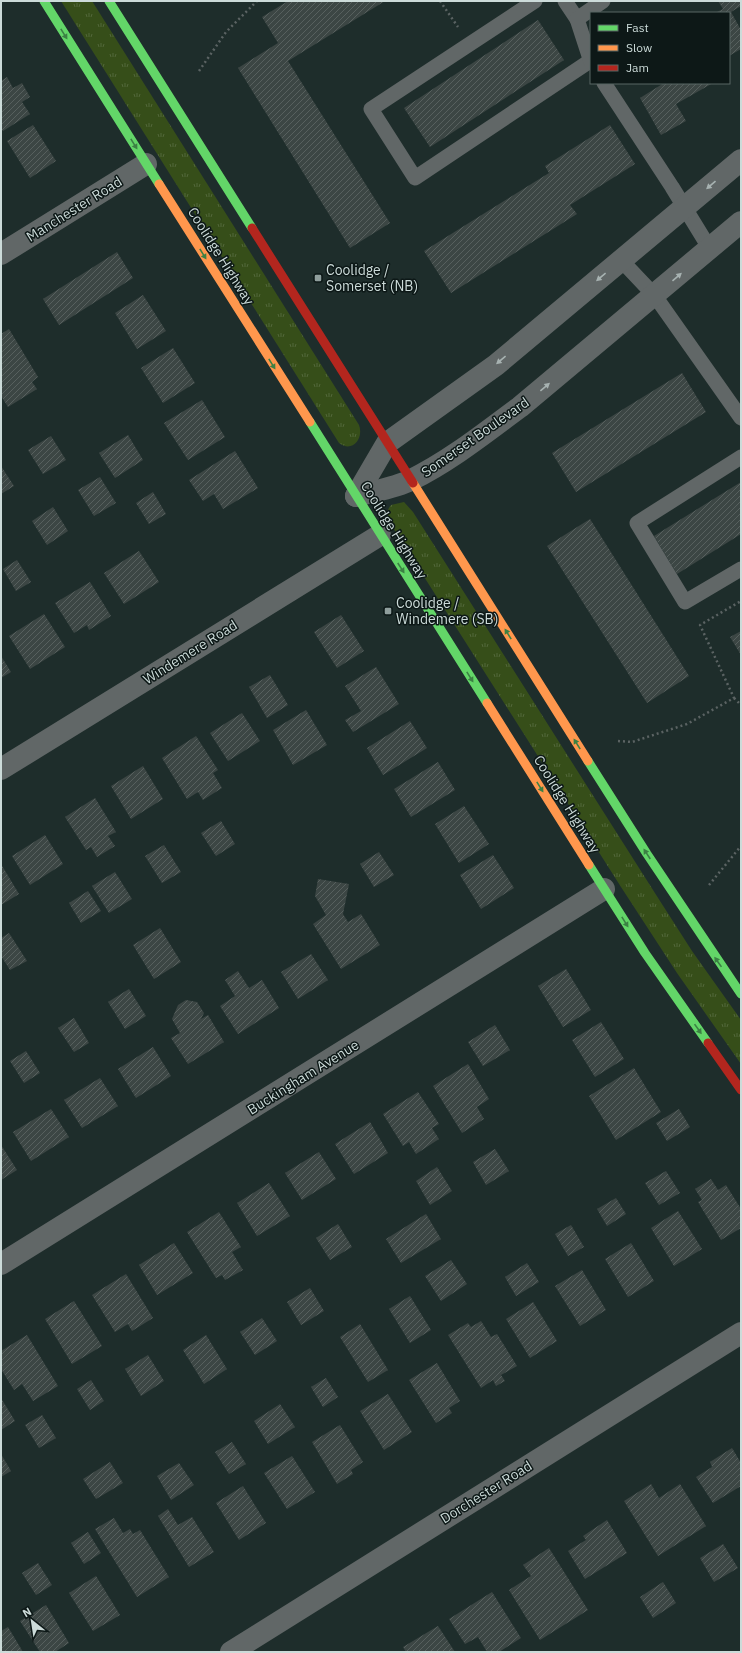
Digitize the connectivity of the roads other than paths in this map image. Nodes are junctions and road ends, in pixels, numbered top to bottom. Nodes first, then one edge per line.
1 (44, 1) edge
2 (109, 1) edge
3 (535, 1) edge
4 (566, 1) edge
5 (603, 1) edge
6 (577, 19) junction
7 (590, 59) edge
8 (590, 63) edge
9 (605, 84) edge
10 (741, 160) edge
11 (146, 164) junction
12 (684, 208) junction
13 (741, 222) edge
14 (710, 249) junction
15 (1, 254) edge
16 (621, 260) junction
17 (655, 296) junction
18 (741, 418) edge
19 (387, 443) junction
20 (741, 457) edge
21 (411, 480) junction
22 (356, 496) junction
23 (380, 535) junction
24 (741, 569) edge
25 (1, 770) edge
26 (604, 889) junction
27 (741, 994) edge
28 (741, 1090) edge
29 (1, 1264) edge
30 (741, 1333) edge
31 (231, 1652) edge

1 -> 11 main road, Coolidge Highway
2 - 19 main road
3 - 8 lane
4 - 6 lane
5 - 6 lane
6 - 7 lane
9 - 12 lane
10 -> 12 street
11 - 15 street, Manchester Road
11 -> 22 main road, Coolidge Highway
12 - 14 lane
12 - 16 street
13 - 14 street, Somerset Boulevard
17 -> 14 street, Somerset Boulevard
16 - 17 lane
16 -> 19 street
17 - 18 lane
21 -> 17 street, Somerset Boulevard
19 - 21 main road
19 - 22 street
20 - 24 lane
21 - 22 street, Somerset Boulevard
27 -> 21 main road
22 - 23 main road, Coolidge Highway
23 - 25 street, Windemere Road
23 -> 26 main road, Coolidge Highway
26 -> 28 main road, Coolidge Highway
26 - 29 street, Buckingham Avenue
30 - 31 street, Dorchester Road

